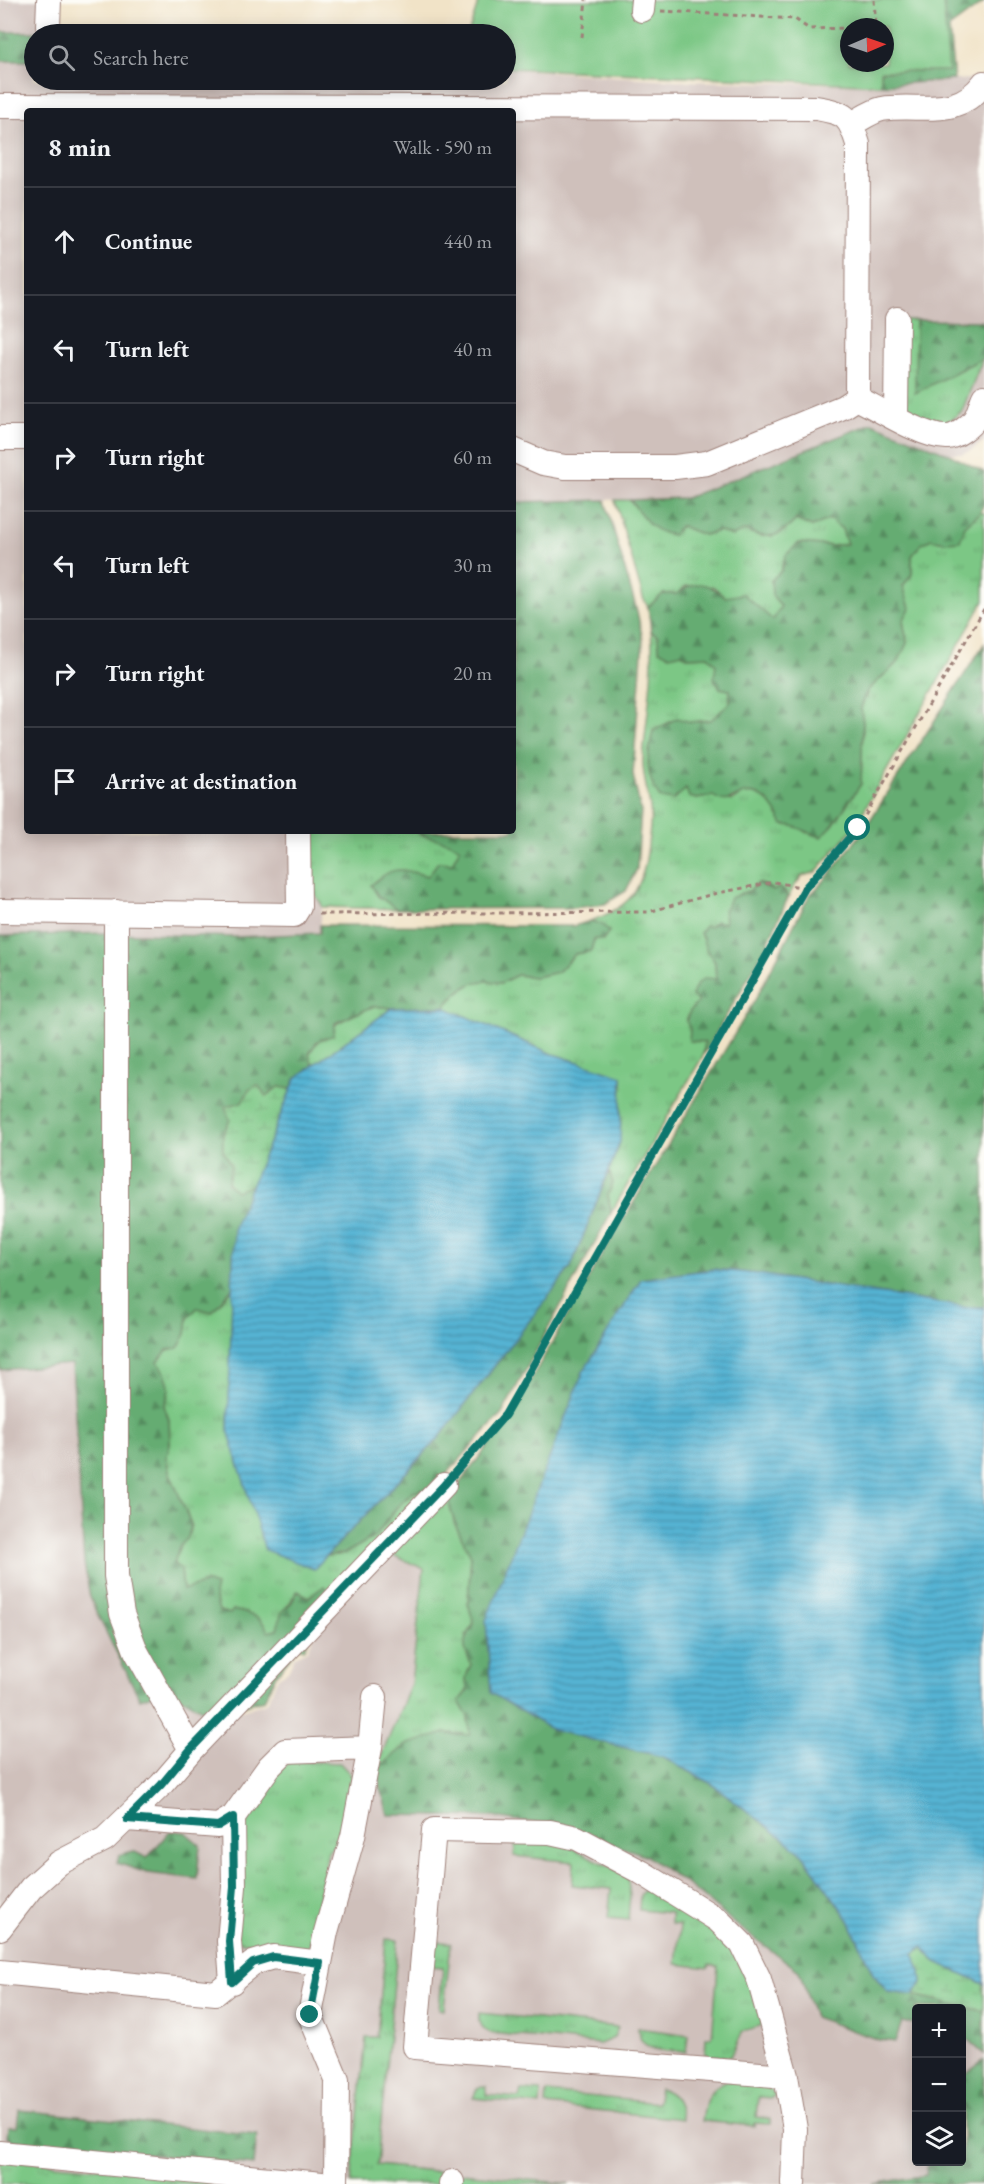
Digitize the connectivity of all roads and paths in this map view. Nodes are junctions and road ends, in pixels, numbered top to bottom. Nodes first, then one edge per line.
1 (48, 0) edge
2 (586, 0) edge
3 (874, 0) edge
4 (642, 5) edge
5 (875, 18) edge
6 (48, 24) edge
7 (840, 28) edge
8 (582, 37) dead end
9 (984, 83) edge
10 (0, 106) edge
11 (852, 124) junction
12 (897, 319) dead end
13 (984, 397) edge
14 (856, 398) junction
15 (896, 418) junction
16 (0, 438) edge
17 (24, 438) edge
18 (516, 451) edge
19 (984, 609) edge
20 (298, 834) edge
21 (805, 888) junction
22 (0, 911) edge
23 (116, 912) junction
24 (294, 915) junction
25 (444, 1485) joint
26 (375, 1697) dead end
27 (370, 1748) junction
28 (190, 1750) junction
29 (233, 1817) junction
30 (127, 1819) junction
31 (0, 1928) edge
32 (320, 1963) junction
33 (0, 1972) edge
34 (232, 1982) junction
35 (786, 2076) junction
36 (0, 2153) edge
37 (322, 2184) edge
38 (336, 2184) edge
39 (793, 2184) edge

1 - 6 street
2 - 8 path
3 - 5 path
4 - 7 path
9 - 11 street
10 - 11 street
11 - 14 street
12 - 15 street
13 - 15 street
14 - 15 street
14 - 18 street
16 - 17 street
19 - 21 path
20 - 24 street
21 - 24 path
21 - 25 path
22 - 23 street
23 - 24 street
23 - 28 street
25 - 28 street
26 - 27 street
27 - 29 street
27 - 32 street
28 - 30 street
29 - 30 street
29 - 34 street
30 - 31 street
32 - 34 street
32 - 38 street
33 - 34 street
35 - 35 street
35 - 39 street
36 - 37 street

